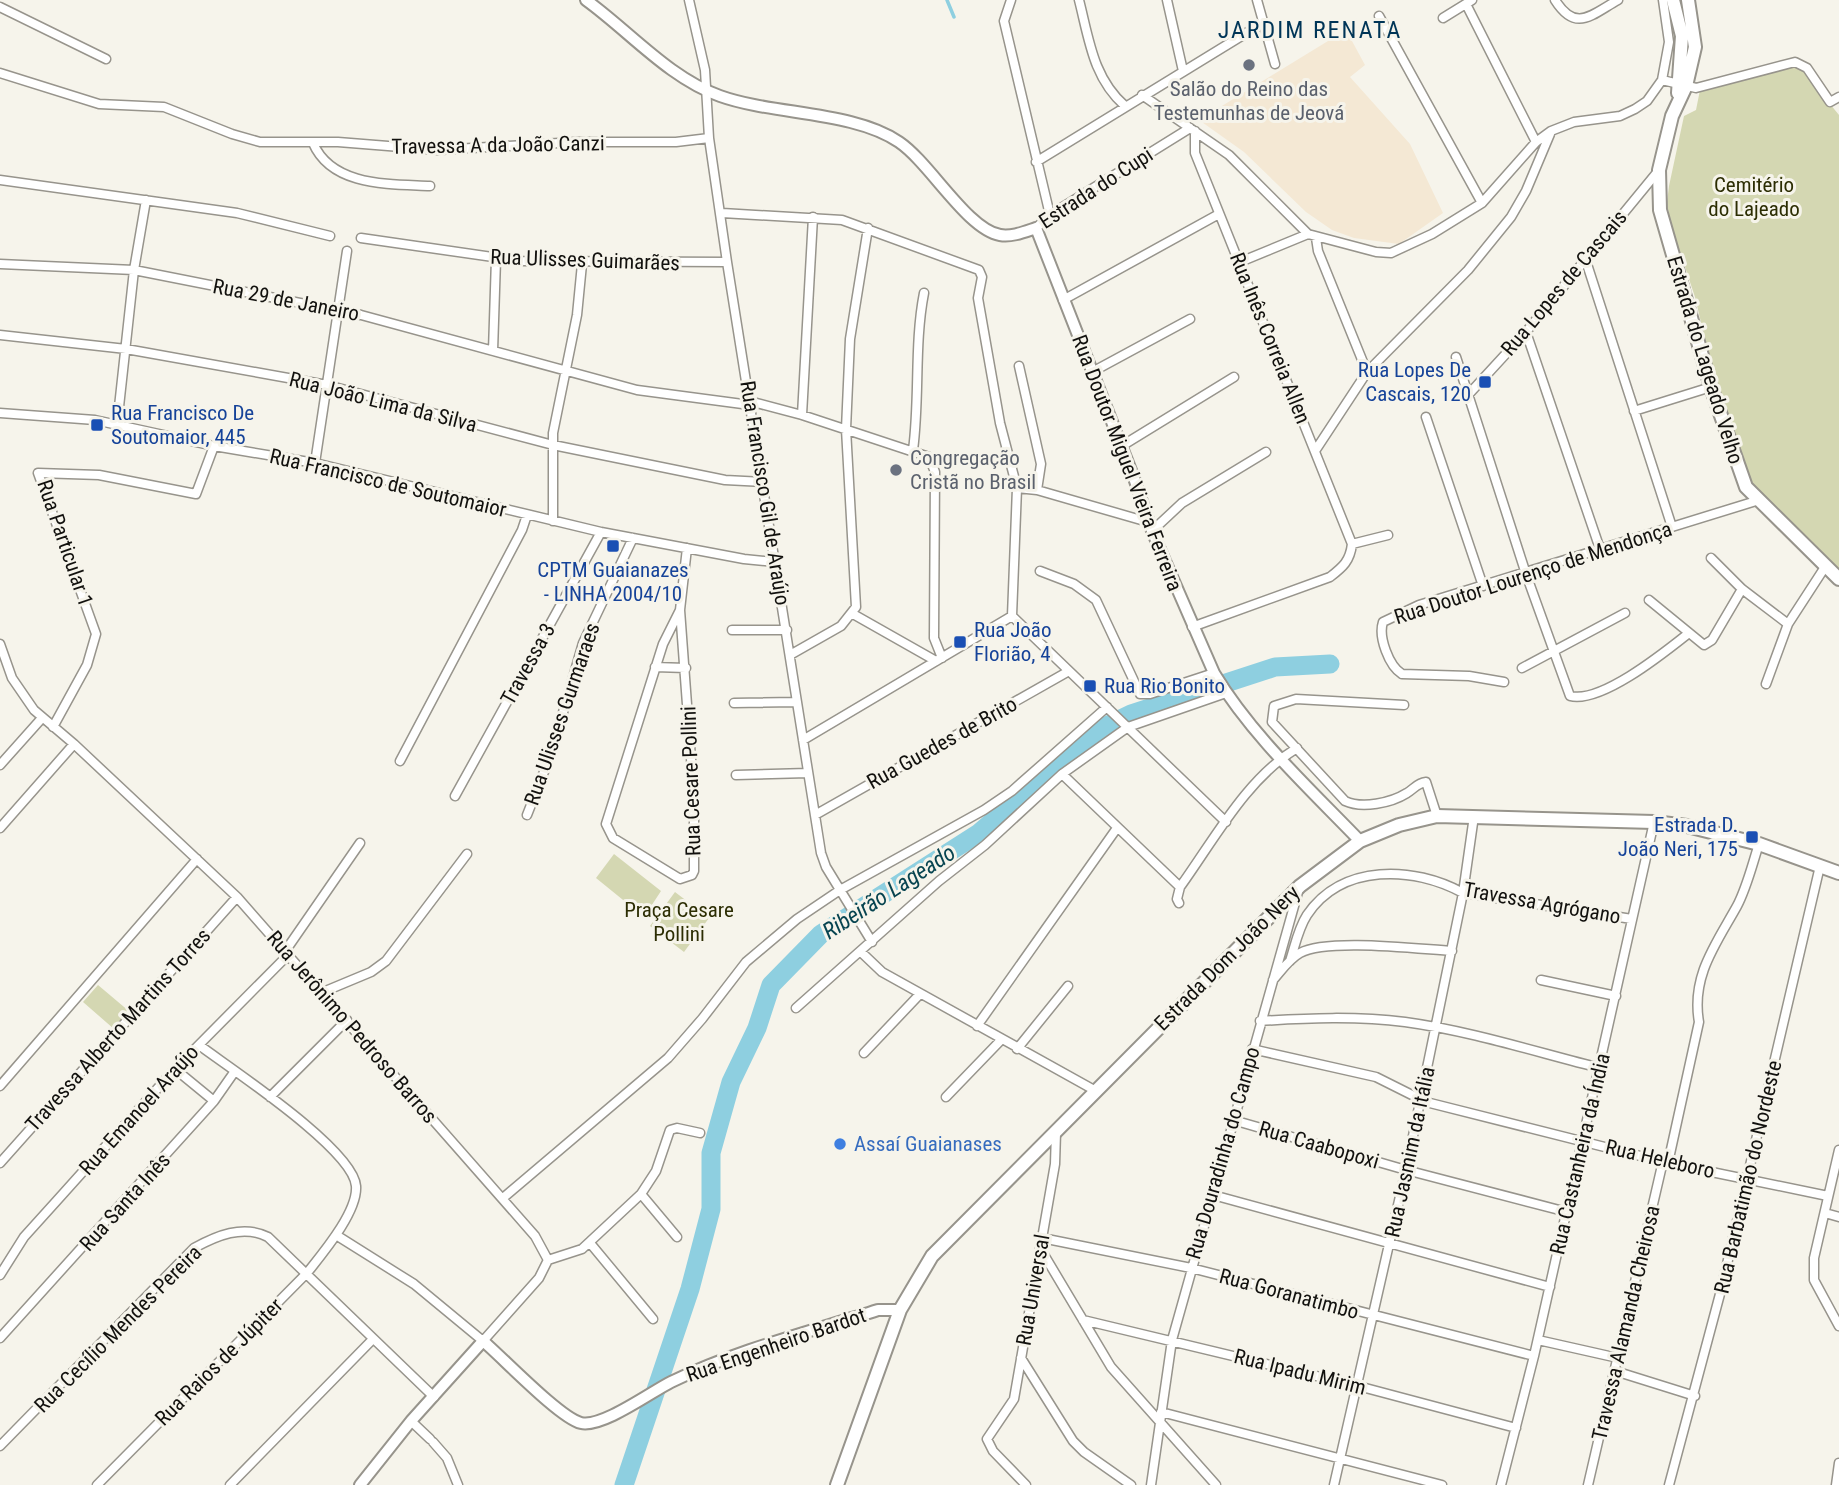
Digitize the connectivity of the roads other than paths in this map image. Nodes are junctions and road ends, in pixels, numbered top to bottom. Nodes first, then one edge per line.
1 (586, 0) edge
2 (689, 0) edge
3 (1011, 0) edge
4 (1079, 0) edge
5 (1167, 0) edge
6 (1257, 0) edge
7 (1555, 0) edge
8 (1618, 0) edge
9 (1663, 0) edge
10 (1673, 0) edge
11 (1688, 0) edge
12 (1469, 2) edge
13 (0, 7) edge
14 (1379, 16) dead end
15 (1443, 18) dead end
16 (1261, 24) junction
17 (106, 59) dead end
18 (1275, 64) dead end
19 (1183, 71) junction
20 (0, 73) edge
21 (1662, 80) junction
22 (1682, 85) junction
23 (707, 91) junction
24 (1142, 95) junction
25 (1839, 97) edge
26 (1125, 106) junction
27 (1192, 130) junction
28 (1551, 131) junction
29 (709, 138) junction
30 (1536, 142) junction
31 (313, 143) junction
32 (1036, 162) junction
33 (1659, 170) junction
34 (0, 180) edge
35 (430, 186) dead end
36 (146, 200) junction
37 (1482, 202) junction
38 (722, 214) junction
39 (1219, 214) junction
40 (1050, 215) junction
41 (813, 217) junction
42 (867, 228) junction
43 (1036, 228) junction
44 (330, 236) dead end
45 (1312, 236) junction
46 (361, 237) dead end
47 (347, 251) dead end
48 (1585, 258) junction
49 (496, 259) junction
50 (727, 262) junction
51 (1240, 262) junction
52 (0, 264) edge
53 (582, 264) junction
54 (134, 270) junction
55 (924, 293) dead end
56 (1063, 300) junction
57 (337, 309) junction
58 (1191, 319) dead end
59 (1527, 332) junction
60 (0, 335) edge
61 (126, 349) junction
62 (493, 351) junction
63 (1456, 357) dead end
64 (1019, 366) dead end
65 (567, 369) junction
66 (1091, 372) junction
67 (1367, 372) junction
68 (1234, 377) dead end
69 (327, 385) junction
70 (1711, 387) junction
71 (1468, 395) junction
72 (750, 403) junction
73 (1634, 411) junction
74 (0, 412) edge
75 (802, 415) junction
76 (1426, 417) dead end
77 (117, 425) junction
78 (846, 429) junction
79 (553, 445) junction
80 (214, 446) junction
81 (1120, 447) junction
82 (914, 450) junction
83 (1266, 452) dead end
84 (1315, 452) junction
85 (315, 463) junction
86 (764, 482) junction
87 (1016, 484) junction
88 (1037, 490) junction
89 (1756, 501) junction
90 (527, 515) junction
91 (553, 521) junction
92 (1150, 527) junction
93 (1672, 527) junction
94 (601, 533) junction
95 (1388, 535) dead end
96 (633, 538) junction
97 (1352, 544) junction
98 (687, 548) junction
99 (1600, 549) junction
100 (1711, 558) dead end
101 (775, 562) junction
102 (1825, 567) junction
103 (1040, 572) dead end
104 (1526, 574) junction
105 (1839, 579) edge
106 (1483, 586) junction
107 (1742, 589) junction
108 (1649, 600) dead end
109 (680, 610) junction
110 (1625, 613) dead end
111 (853, 614) junction
112 (1012, 616) junction
113 (1788, 624) junction
114 (1192, 627) junction
115 (732, 630) dead end
116 (787, 630) junction
117 (1689, 633) junction
118 (1, 648) edge
119 (1553, 651) junction
120 (790, 655) junction
121 (939, 660) junction
122 (655, 667) junction
123 (686, 668) junction
124 (1522, 668) dead end
125 (1069, 671) junction
126 (1214, 673) junction
127 (1504, 682) dead end
128 (1766, 684) dead end
129 (1226, 694) junction
130 (797, 702) junction
131 (734, 703) dead end
132 (1404, 705) dead end
133 (1109, 709) junction
134 (42, 718) junction
135 (1125, 724) junction
136 (53, 727) junction
137 (803, 740) junction
138 (74, 744) junction
139 (1297, 748) junction
140 (1280, 758) junction
141 (400, 761) dead end
142 (0, 765) edge
143 (808, 773) junction
144 (1062, 774) junction
145 (736, 775) dead end
146 (455, 796) dead end
147 (527, 815) dead end
148 (814, 815) junction
149 (1474, 816) junction
150 (1437, 817) junction
151 (1226, 822) junction
152 (1654, 822) junction
153 (0, 828) edge
154 (1117, 828) junction
155 (1360, 841) junction
156 (360, 843) dead end
157 (1759, 844) junction
158 (467, 854) dead end
159 (197, 859) junction
160 (1820, 866) junction
161 (1839, 873) edge
162 (1300, 886) junction
163 (1180, 887) junction
164 (840, 890) junction
165 (1463, 894) junction
166 (237, 897) junction
167 (1180, 903) dead end
168 (1633, 919) junction
169 (872, 942) junction
170 (1452, 951) junction
171 (288, 952) junction
172 (861, 953) junction
173 (1290, 961) junction
174 (1541, 980) dead end
175 (1272, 983) junction
176 (1068, 986) dead end
177 (323, 992) junction
178 (920, 994) junction
179 (1616, 996) junction
180 (796, 1008) dead end
181 (347, 1020) junction
182 (1259, 1021) junction
183 (977, 1026) junction
184 (1436, 1027) junction
185 (1001, 1040) junction
186 (199, 1045) junction
187 (1017, 1049) junction
188 (1252, 1049) junction
189 (864, 1053) dead end
190 (1600, 1068) junction
191 (175, 1069) junction
192 (235, 1071) junction
193 (0, 1086) edge
194 (1096, 1091) junction
195 (270, 1097) junction
196 (946, 1097) dead end
197 (1421, 1099) junction
198 (214, 1101) junction
199 (1233, 1120) junction
200 (1056, 1132) junction
201 (700, 1133) dead end
202 (1584, 1141) junction
203 (1839, 1150) edge
204 (1666, 1162) junction
205 (0, 1163) edge
206 (1406, 1170) junction
207 (1748, 1179) junction
208 (641, 1194) junction
209 (1213, 1195) junction
210 (1828, 1196) junction
211 (503, 1198) junction
212 (1567, 1212) junction
213 (1825, 1213) junction
214 (1839, 1217) edge
215 (336, 1235) junction
216 (677, 1237) dead end
217 (1042, 1238) junction
218 (590, 1243) junction
219 (1390, 1244) junction
220 (1040, 1248) junction
221 (548, 1260) junction
222 (1191, 1268) junction
223 (307, 1273) junction
224 (0, 1275) edge
225 (1550, 1287) junction
226 (900, 1310) junction
227 (1374, 1317) junction
228 (653, 1319) dead end
229 (1083, 1321) junction
230 (1839, 1326) edge
231 (0, 1338) edge
232 (373, 1339) junction
233 (1172, 1340) junction
234 (1538, 1340) junction
235 (484, 1341) junction
236 (1534, 1356) junction
237 (1021, 1358) junction
238 (1619, 1358) junction
239 (1615, 1371) junction
240 (1358, 1386) junction
241 (1695, 1396) junction
242 (434, 1397) junction
243 (1161, 1412) junction
244 (411, 1421) junction
245 (1160, 1423) junction
246 (1516, 1428) junction
247 (0, 1446) edge
248 (1341, 1460) junction
249 (1839, 1467) edge
250 (97, 1485) edge
251 (230, 1485) edge
252 (360, 1485) edge
253 (458, 1485) edge
254 (837, 1485) edge
255 (1026, 1485) edge
256 (1131, 1485) edge
257 (1151, 1485) edge
258 (1216, 1485) edge
259 (1334, 1485) edge
260 (1442, 1485) edge
261 (1501, 1485) edge
262 (1588, 1485) edge
263 (1669, 1485) edge
264 (1836, 1485) edge

1 - 23 street, Estrada do Cupi
2 - 23 street, Rua Francisco Gil de Araújo
3 - 32 street
4 - 26 street
5 - 19 street
6 - 16 street
7 - 8 street
9 - 21 street
10 - 22 main road
11 - 22 main road
12 - 15 street
12 - 30 street
13 - 17 street
14 - 37 street
16 - 18 street
16 - 19 street
19 - 24 street
20 - 31 street, Travessa A da João Canzi
21 - 22 street
21 - 28 street
22 - 25 street
22 - 33 main road, Estrada do Lageado Velho
23 - 29 street, Rua Francisco Gil de Araújo
23 - 43 street, Estrada do Cupi
24 - 26 street
24 - 27 street
26 - 32 street
27 - 39 street, Rua Inês Correia Allen
27 - 40 street, Estrada do Cupi
27 - 45 street
28 - 30 street
28 - 67 street
29 - 31 street, Travessa A da João Canzi
29 - 38 street, Rua Francisco Gil de Araújo
30 - 37 street
31 - 35 street
32 - 40 street
33 - 48 street, Rua Lopes de Cascais
33 - 70 main road, Estrada do Lageado Velho
34 - 36 street
36 - 44 street
36 - 54 street
37 - 45 street
38 - 41 street
38 - 50 street, Rua Francisco Gil de Araújo
39 - 51 street, Rua Inês Correia Allen
39 - 56 street
40 - 43 street, Estrada do Cupi
41 - 42 street
41 - 75 street
42 - 78 street
42 - 87 street
43 - 56 street, Rua Doutor Miguel Vieira Ferreira
45 - 51 street
45 - 67 street
46 - 49 street, Rua Ulisses Guimarães
47 - 57 street
48 - 59 street, Rua Lopes de Cascais
48 - 73 street
49 - 53 street, Rua Ulisses Guimarães
49 - 62 street
50 - 53 street, Rua Ulisses Guimarães
50 - 72 street, Rua Francisco Gil de Araújo
51 - 84 street, Rua Inês Correia Allen
52 - 54 street, Rua 29 de Janeiro
53 - 65 street
54 - 57 street, Rua 29 de Janeiro
54 - 61 street
55 - 82 street
56 - 66 street, Rua Doutor Miguel Vieira Ferreira
57 - 62 street, Rua 29 de Janeiro
57 - 69 street
58 - 66 street
59 - 71 street, Rua Lopes de Cascais
59 - 99 street
60 - 61 street, Rua João Lima da Silva
61 - 69 street, Rua João Lima da Silva
61 - 77 street
62 - 65 street, Rua 29 de Janeiro
63 - 71 street
64 - 88 street
65 - 72 street, Rua 29 de Janeiro
65 - 79 street
66 - 81 street, Rua Doutor Miguel Vieira Ferreira
67 - 84 street
68 - 81 street
69 - 79 street, Rua João Lima da Silva
69 - 85 street
70 - 73 street
70 - 89 main road, Estrada do Lageado Velho
71 - 104 street
72 - 75 street, Rua 29 de Janeiro
72 - 86 street, Rua Francisco Gil de Araújo
73 - 93 street
74 - 77 street, Rua Francisco de Soutomaior
75 - 78 street, Rua 29 de Janeiro
76 - 106 street
77 - 80 street, Rua Francisco de Soutomaior
78 - 82 street, Rua 29 de Janeiro
78 - 111 street
79 - 86 street, Rua João Lima da Silva
79 - 91 street
80 - 85 street, Rua Francisco de Soutomaior
80 - 136 street, Rua Particular 1
81 - 92 street, Rua Doutor Miguel Vieira Ferreira
82 - 121 street
83 - 92 street
84 - 97 street, Rua Inês Correia Allen
85 - 90 street, Rua Francisco de Soutomaior
86 - 101 street, Rua Francisco Gil de Araújo
87 - 88 street
87 - 112 street
88 - 92 street
89 - 93 street, Rua Doutor Lourenço de Mendonça
89 - 102 main road, Estrada do Lageado Velho
90 - 91 street, Rua Francisco de Soutomaior
90 - 141 street
91 - 94 street, Rua Francisco de Soutomaior
92 - 114 street, Rua Doutor Miguel Vieira Ferreira
93 - 99 street, Rua Doutor Lourenço de Mendonça
94 - 96 street, Rua Francisco de Soutomaior
94 - 146 street, Travessa 3
95 - 97 street
96 - 98 street, Rua Francisco de Soutomaior
96 - 147 street, Rua Ulisses Gurmaraes
97 - 114 street
98 - 101 street, Rua Francisco de Soutomaior
98 - 109 street, Rua Cesare Pollini
99 - 104 street, Rua Doutor Lourenço de Mendonça
100 - 107 street
101 - 116 street, Rua Francisco Gil de Araújo
102 - 105 main road, Estrada do Lageado Velho
102 - 113 street
103 - 126 street
104 - 106 street, Rua Doutor Lourenço de Mendonça
104 - 119 street
106 - 127 street, Rua Doutor Lourenço de Mendonça
107 - 113 street
107 - 117 street
108 - 117 street
109 - 122 street, Rua Cesare Pollini
109 - 123 street, Rua Cesare Pollini
110 - 119 street
111 - 120 street
111 - 121 street
112 - 121 street
112 - 125 street
113 - 128 street
114 - 126 street, Rua Doutor Miguel Vieira Ferreira
115 - 116 street
116 - 120 street, Rua Francisco Gil de Araújo
117 - 119 street
118 - 134 street, Rua Jerônimo Pedroso Barros
119 - 124 street
120 - 130 street, Rua Francisco Gil de Araújo
121 - 137 street
122 - 123 street
122 - 123 street, Rua Cesare Pollini
125 - 133 street
125 - 148 street, Rua Guedes de Brito
126 - 129 street, Rua Doutor Miguel Vieira Ferreira
129 - 135 street
129 - 140 street, Rua Doutor Miguel Vieira Ferreira
130 - 131 street
130 - 137 street, Rua Francisco Gil de Araújo
132 - 139 street
133 - 135 street
133 - 164 street
134 - 136 street, Rua Jerônimo Pedroso Barros
134 - 142 street
135 - 144 street
135 - 151 street
136 - 138 street, Rua Jerônimo Pedroso Barros
137 - 143 street, Rua Francisco Gil de Araújo
138 - 153 street
138 - 159 street, Rua Jerônimo Pedroso Barros
139 - 140 street
139 - 150 street
140 - 151 street
140 - 155 street, Rua Doutor Miguel Vieira Ferreira
143 - 145 street
143 - 148 street, Rua Francisco Gil de Araújo
144 - 154 street
144 - 169 street
148 - 164 street, Rua Francisco Gil de Araújo
149 - 150 main road, Estrada Dom João Nery
149 - 152 main road, Estrada Dom João Nery
149 - 165 street, Rua Jasmim da Itália
150 - 155 main road, Estrada Dom João Nery
151 - 163 street
152 - 157 main road, Estrada Dom João Nery
152 - 168 street, Rua Castanheira da Índia
154 - 163 street
154 - 183 street
155 - 162 main road, Estrada Dom João Nery
156 - 171 street, Rua Emanoel Araújo
157 - 160 main road, Estrada Dom João Nery
157 - 204 street, Travessa Alamanda Cheirosa
158 - 177 street
159 - 166 street, Rua Jerônimo Pedroso Barros
159 - 193 street
160 - 161 main road, Estrada Dom João Nery
160 - 207 street, Rua Barbatimão do Nordeste
162 - 175 street, Rua Douradinha do Campo
162 - 194 main road, Estrada Dom João Nery
163 - 167 street
164 - 169 street, Rua Francisco Gil de Araújo
164 - 211 street
165 - 168 street, Travessa Agrógano
165 - 170 street, Rua Jasmim da Itália
165 - 173 street, Travessa Agrógano
166 - 171 street, Rua Jerônimo Pedroso Barros
166 - 205 street, Travessa Alberto Martins Torres
168 - 179 street, Rua Castanheira da Índia
169 - 172 street
170 - 173 street
170 - 184 street, Rua Jasmim da Itália
171 - 177 street, Rua Jerônimo Pedroso Barros
171 - 186 street, Rua Emanoel Araújo
172 - 178 street
172 - 180 street
173 - 175 street
174 - 179 street
175 - 182 street, Rua Douradinha do Campo
176 - 187 street
177 - 181 street, Rua Jerônimo Pedroso Barros
178 - 183 street
178 - 189 street
179 - 190 street, Rua Castanheira da Índia
181 - 195 street
181 - 211 street, Rua Jerônimo Pedroso Barros
182 - 184 street
182 - 188 street, Rua Douradinha do Campo
183 - 185 street
184 - 190 street
184 - 197 street, Rua Jasmim da Itália
185 - 187 street
185 - 196 street
186 - 191 street, Rua Emanoel Araújo
186 - 192 street, Rua Raios de Júpiter
187 - 194 street
188 - 197 street, Rua Heleboro
188 - 199 street, Rua Douradinha do Campo
190 - 202 street, Rua Castanheira da Índia
191 - 198 street
191 - 224 street, Rua Emanoel Araújo
192 - 195 street, Rua Raios de Júpiter
192 - 198 street, Rua Santa Inês
194 - 200 main road, Estrada Dom João Nery
195 - 215 street, Rua Raios de Júpiter
197 - 202 street, Rua Heleboro
197 - 206 street, Rua Jasmim da Itália
198 - 231 street, Rua Santa Inês
199 - 206 street, Rua Caabopoxi
199 - 209 street, Rua Douradinha do Campo
200 - 217 street, Rua Universal
200 - 226 main road, Estrada Dom João Nery
201 - 208 street
202 - 204 street, Rua Heleboro
202 - 212 street, Rua Castanheira da Índia
203 - 210 street
204 - 207 street, Rua Heleboro
204 - 238 street, Travessa Alamanda Cheirosa
206 - 212 street, Rua Caabopoxi
206 - 219 street, Rua Jasmim da Itália
207 - 210 street, Rua Heleboro
207 - 241 street, Rua Barbatimão do Nordeste
208 - 216 street
208 - 218 street
209 - 219 street
209 - 222 street, Rua Douradinha do Campo
210 - 213 street
211 - 221 street, Rua Jerônimo Pedroso Barros
212 - 225 street, Rua Castanheira da Índia
213 - 214 street
213 - 230 street
215 - 223 street, Rua Raios de Júpiter
215 - 235 street
217 - 220 street, Rua Universal
217 - 222 street, Rua Goranatimbo
218 - 221 street
218 - 228 street
219 - 225 street
219 - 227 street, Rua Jasmim da Itália
220 - 229 street
220 - 237 street, Rua Universal
221 - 235 street
222 - 227 street, Rua Goranatimbo
222 - 233 street, Rua Douradinha do Campo
223 - 232 street, Rua Cecílio Mendes Pereira
223 - 247 street, Rua Cecílio Mendes Pereira
223 - 250 street, Rua Raios de Júpiter
225 - 234 street, Rua Castanheira da Índia
226 - 235 street, Rua Engenheiro Bardot
226 - 254 main road, Estrada Dom João Nery
227 - 236 street, Rua Goranatimbo
227 - 240 street, Rua Jasmim da Itália
229 - 233 street, Rua Ipadu Mirim
229 - 245 street
232 - 242 street, Rua Cecílio Mendes Pereira
232 - 251 street
233 - 240 street, Rua Ipadu Mirim
233 - 243 street, Rua Douradinha do Campo
234 - 236 street, Rua Castanheira da Índia
234 - 238 street
235 - 242 street
236 - 246 street, Rua Castanheira da Índia
237 - 255 street, Rua Universal
237 - 256 street
238 - 239 street, Travessa Alamanda Cheirosa
239 - 241 street
239 - 262 street, Travessa Alamanda Cheirosa
240 - 246 street, Rua Ipadu Mirim
240 - 248 street, Rua Jasmim da Itália
241 - 263 street, Rua Barbatimão do Nordeste
242 - 244 street
243 - 245 street, Rua Douradinha do Campo
243 - 248 street
244 - 252 street
244 - 253 street
245 - 257 street, Rua Douradinha do Campo
245 - 258 street
246 - 261 street, Rua Castanheira da Índia
248 - 259 street, Rua Jasmim da Itália
248 - 260 street
249 - 264 street

